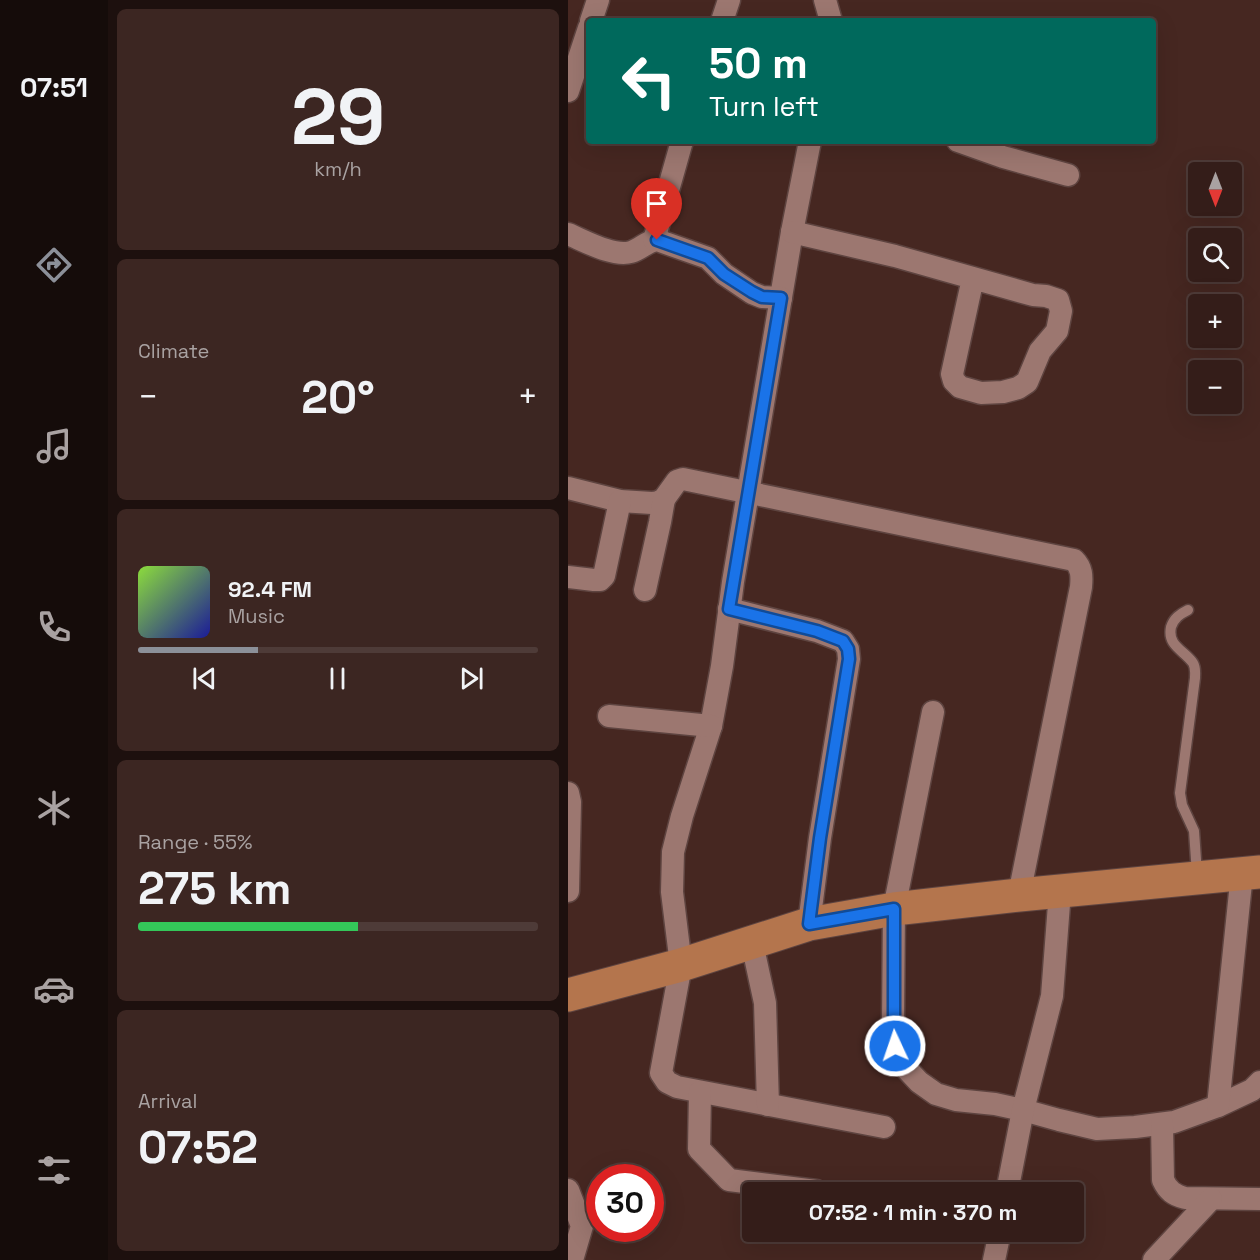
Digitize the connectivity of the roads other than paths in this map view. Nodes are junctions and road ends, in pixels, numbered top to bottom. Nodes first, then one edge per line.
1 (598, 0) edge
2 (729, 0) edge
3 (825, 0) edge
4 (592, 18) edge
5 (723, 18) edge
6 (830, 18) edge
7 (586, 37) edge
8 (568, 91) edge
9 (681, 144) edge
10 (809, 144) edge
11 (966, 144) edge
12 (1068, 175) dead end
13 (792, 232) junction
14 (568, 234) edge
15 (654, 240) junction
16 (973, 278) junction
17 (781, 298) junction
18 (568, 488) edge
19 (749, 494) junction
20 (664, 499) junction
21 (620, 501) junction
22 (568, 577) edge
23 (644, 590) dead end
24 (729, 609) junction
25 (1188, 610) dead end
26 (933, 712) dead end
27 (609, 716) dead end
28 (710, 726) junction
29 (568, 793) edge
30 (1251, 873) edge
31 (1197, 878) junction
32 (568, 891) edge
33 (1060, 891) junction
34 (1020, 895) junction
35 (894, 909) junction
36 (809, 924) junction
37 (752, 943) junction
38 (681, 965) junction
39 (568, 995) edge
40 (1260, 1082) edge
41 (700, 1092) junction
42 (768, 1105) junction
43 (1218, 1106) junction
44 (1023, 1110) junction
45 (1162, 1124) junction
46 (884, 1127) dead end
47 (745, 1182) edge
48 (1009, 1182) edge
49 (568, 1190) edge
50 (1211, 1199) junction
51 (1260, 1199) edge
52 (998, 1242) edge
53 (572, 1260) edge
54 (994, 1260) edge
55 (1154, 1260) edge

1 - 4 street
2 - 5 street
3 - 6 street
7 - 8 street
9 - 15 street
10 - 13 street
11 - 12 street
13 - 16 street
13 - 17 street
14 - 15 street
15 - 17 street
16 - 16 street
17 - 19 street
18 - 21 street
19 - 20 street
19 - 24 street
19 - 34 street
20 - 21 street
20 - 23 street
21 - 22 street
24 - 28 street
24 - 36 street
25 - 31 lane
26 - 35 street
27 - 28 street
28 - 38 street
29 - 32 street
30 - 31 main road
30 - 43 street
31 - 33 main road
33 - 34 main road
33 - 44 street
34 - 35 main road
35 - 36 main road
35 - 44 street
36 - 37 main road
37 - 38 main road
37 - 42 street
38 - 39 main road
38 - 41 street
40 - 43 street
41 - 42 street
41 - 47 street
42 - 46 street
43 - 45 street
44 - 45 street
44 - 48 street
45 - 50 street
49 - 53 street
50 - 51 street
50 - 55 street
52 - 54 street

